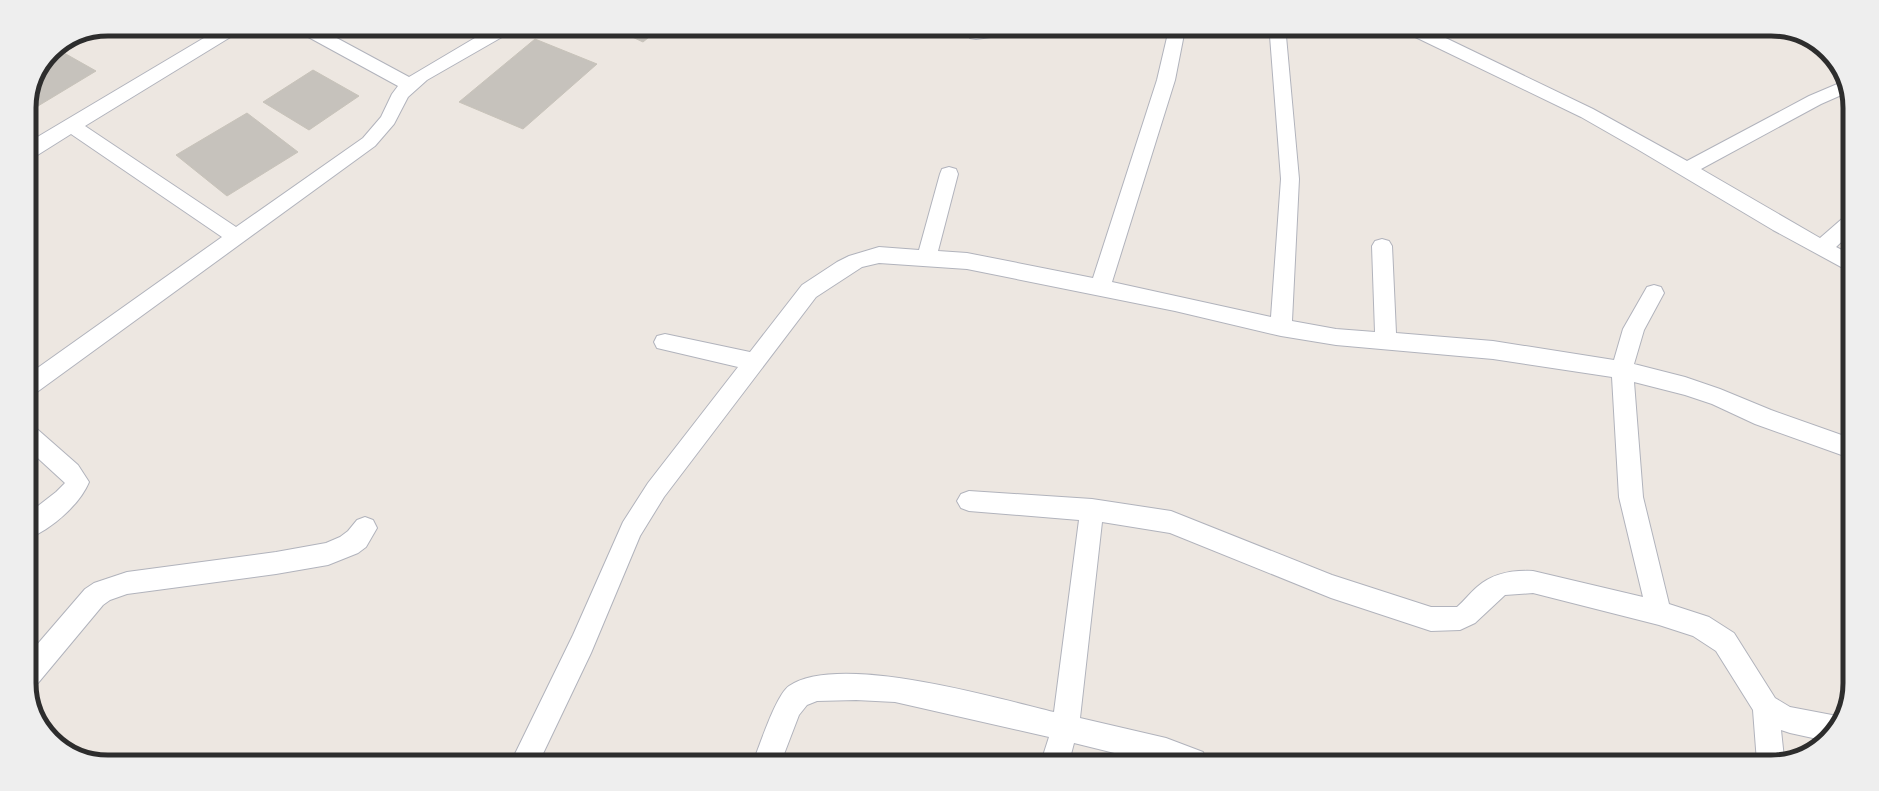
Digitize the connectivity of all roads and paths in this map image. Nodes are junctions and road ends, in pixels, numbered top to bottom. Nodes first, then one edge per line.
1 (219, 36) edge
2 (320, 36) edge
3 (491, 36) edge
4 (1175, 36) edge
5 (1278, 36) edge
6 (1427, 36) edge
7 (410, 85) junction
8 (1841, 88) edge
9 (71, 125) junction
10 (36, 147) edge
11 (1687, 169) junction
12 (949, 174) dead end
13 (1843, 229) edge
14 (236, 237) junction
15 (1382, 246) dead end
16 (1822, 248) junction
17 (927, 257) junction
18 (1843, 259) edge
19 (1100, 287) junction
20 (1654, 293) dead end
21 (1281, 328) junction
22 (665, 342) dead end
23 (1386, 342) junction
24 (754, 362) junction
25 (1622, 370) junction
26 (36, 381) edge
27 (36, 442) edge
28 (1843, 446) edge
29 (969, 501) dead end
30 (1092, 510) junction
31 (36, 521) edge
32 (365, 528) dead end
33 (1659, 613) junction
34 (36, 666) edge
35 (1766, 707) junction
36 (1828, 727) edge
37 (1065, 728) junction
38 (528, 755) edge
39 (770, 755) edge
40 (1057, 755) edge
41 (1174, 755) edge
42 (1770, 755) edge

1 - 9 street
2 - 7 street
3 - 7 street
4 - 19 street
5 - 21 street
6 - 11 street
7 - 14 street
8 - 11 street
9 - 10 street
9 - 14 street
11 - 16 street
12 - 17 street
13 - 16 street
14 - 26 street
15 - 23 street
16 - 18 street
17 - 19 street
17 - 24 street
19 - 21 street
20 - 25 street
21 - 23 street
22 - 24 street
23 - 25 street
24 - 38 street
25 - 28 street
25 - 33 street
27 - 31 street
29 - 30 street
30 - 33 street
30 - 37 street
32 - 34 street
33 - 35 street
35 - 36 street
35 - 42 street
37 - 39 street
37 - 40 street
37 - 41 street

